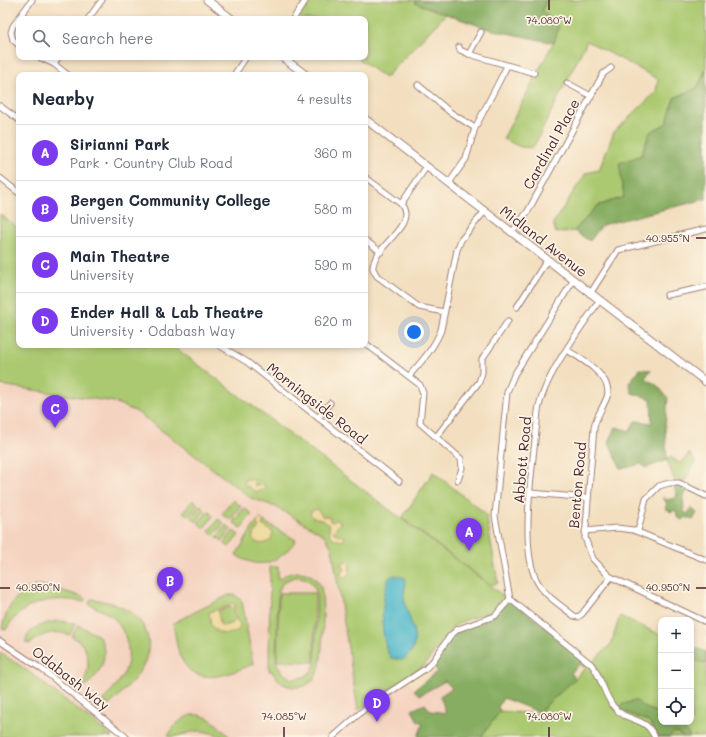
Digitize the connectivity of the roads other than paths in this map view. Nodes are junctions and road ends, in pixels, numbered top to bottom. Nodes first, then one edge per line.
1 (32, 0) edge
2 (102, 0) edge
3 (207, 0) edge
4 (306, 0) edge
5 (21, 16) edge
6 (90, 16) edge
7 (228, 16) edge
8 (295, 16) edge
9 (16, 22) edge
10 (480, 32) dead end
11 (16, 42) edge
12 (459, 47) dead end
13 (469, 54) junction
14 (45, 60) edge
15 (57, 60) edge
16 (244, 60) edge
17 (286, 60) edge
18 (54, 64) junction
19 (508, 66) junction
20 (611, 68) dead end
21 (64, 72) edge
22 (236, 72) edge
23 (302, 72) edge
24 (534, 72) dead end
25 (567, 84) dead end
26 (418, 85) dead end
27 (591, 96) junction
28 (0, 106) edge
29 (16, 118) edge
30 (368, 122) edge
31 (475, 128) junction
32 (427, 166) junction
33 (0, 178) edge
34 (368, 180) edge
35 (449, 183) junction
36 (16, 191) edge
37 (401, 204) junction
38 (485, 211) junction
39 (706, 229) edge
40 (512, 232) junction
41 (368, 242) edge
42 (381, 252) junction
43 (547, 260) junction
44 (573, 280) junction
45 (706, 287) edge
46 (590, 294) junction
47 (667, 295) dead end
48 (599, 300) junction
49 (518, 307) dead end
50 (444, 312) junction
51 (508, 321) dead end
52 (368, 345) edge
53 (224, 348) edge
54 (567, 350) junction
55 (409, 376) junction
56 (706, 382) edge
57 (330, 403) dead end
58 (318, 418) junction
59 (436, 437) junction
60 (458, 480) dead end
61 (399, 482) dead end
62 (531, 493) junction
63 (706, 496) edge
64 (588, 498) junction
65 (585, 531) junction
66 (638, 531) junction
67 (706, 560) edge
68 (611, 577) junction
69 (510, 599) junction
70 (706, 622) edge
71 (0, 641) edge
72 (126, 737) edge
73 (333, 737) edge
74 (655, 737) edge

1 - 5 street
2 - 6 street
3 - 7 street
4 - 8 street
9 - 11 street
10 - 13 street
12 - 13 street
13 - 19 street
14 - 18 street
15 - 18 street
16 - 22 street
17 - 23 street
18 - 21 street
19 - 24 street
19 - 31 street
20 - 27 street, Cardinal Place
25 - 27 street
26 - 31 street
27 - 40 street, Cardinal Place
28 - 29 street
30 - 32 street, Midland Avenue
31 - 35 street
32 - 35 street, Midland Avenue
32 - 37 street
33 - 36 street
34 - 37 street
35 - 38 street, Midland Avenue
37 - 42 street
38 - 40 street, Midland Avenue
38 - 50 street
39 - 46 street
40 - 43 street, Midland Avenue
41 - 42 street
42 - 50 street
43 - 44 street, Midland Avenue
43 - 49 street
44 - 46 street, Midland Avenue
44 - 69 street
45 - 47 street
46 - 48 street, Midland Avenue
48 - 54 street, Abbott Road
48 - 56 street, Midland Avenue
50 - 55 street
51 - 59 street
52 - 55 street
53 - 58 street, Morningside Road
54 - 62 street, Abbott Road
54 - 64 street, Benton Road
55 - 59 street
57 - 58 street
58 - 61 street, Morningside Road
59 - 60 street
62 - 64 street
62 - 68 street, Abbott Road
63 - 66 street
64 - 65 street, Benton Road
65 - 66 street
65 - 68 street, Benton Road
66 - 67 street
68 - 70 street, Benton Road
69 - 73 street
69 - 74 street
71 - 72 street, Odabash Way

